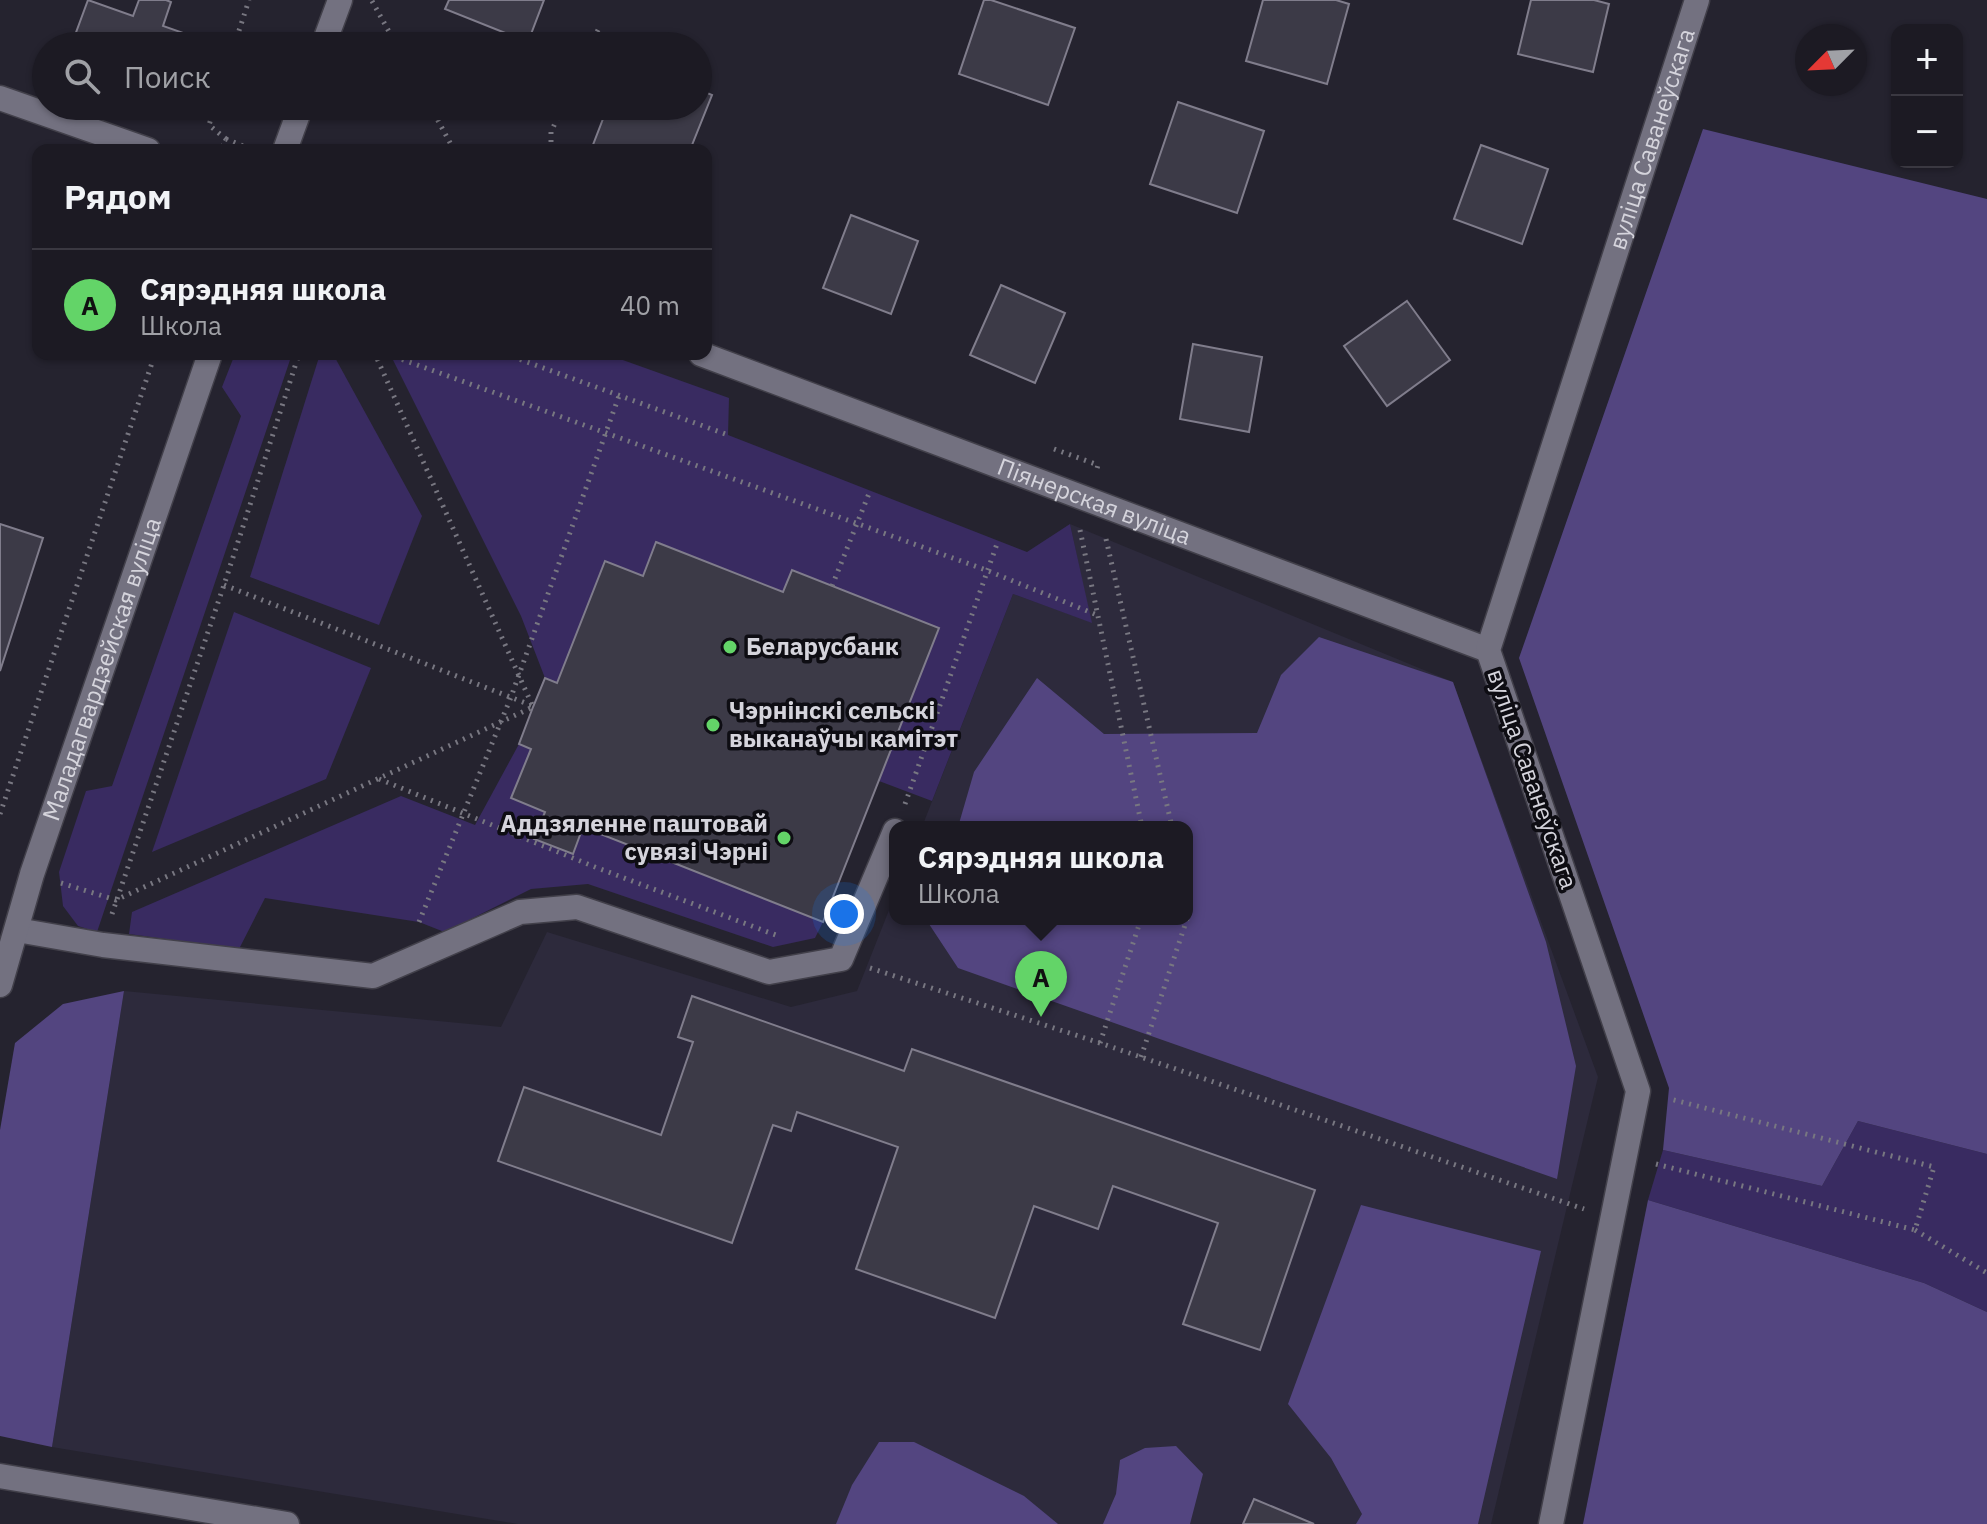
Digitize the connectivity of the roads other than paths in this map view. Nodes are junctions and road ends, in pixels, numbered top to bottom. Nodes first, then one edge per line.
1 (340, 0) edge
2 (1697, 0) edge
3 (328, 32) edge
4 (0, 98) edge
5 (32, 109) edge
6 (63, 120) edge
7 (296, 120) edge
8 (131, 144) edge
9 (287, 144) edge
10 (712, 358) edge
11 (208, 360) edge
12 (1488, 650) junction
13 (889, 845) edge
14 (17, 930) junction
15 (0, 985) edge
16 (0, 1476) edge
17 (287, 1524) edge
18 (1551, 1524) edge

1 - 3 street
2 - 12 street, вуліца Саванеўскага
4 - 5 street
6 - 8 street
7 - 9 street
10 - 12 street, Піянерская вуліца
11 - 14 street, Маладагвардзейская вуліца
12 - 18 street, вуліца Саванеўскага
13 - 14 street
14 - 15 street, Маладагвардзейская вуліца
16 - 17 street

